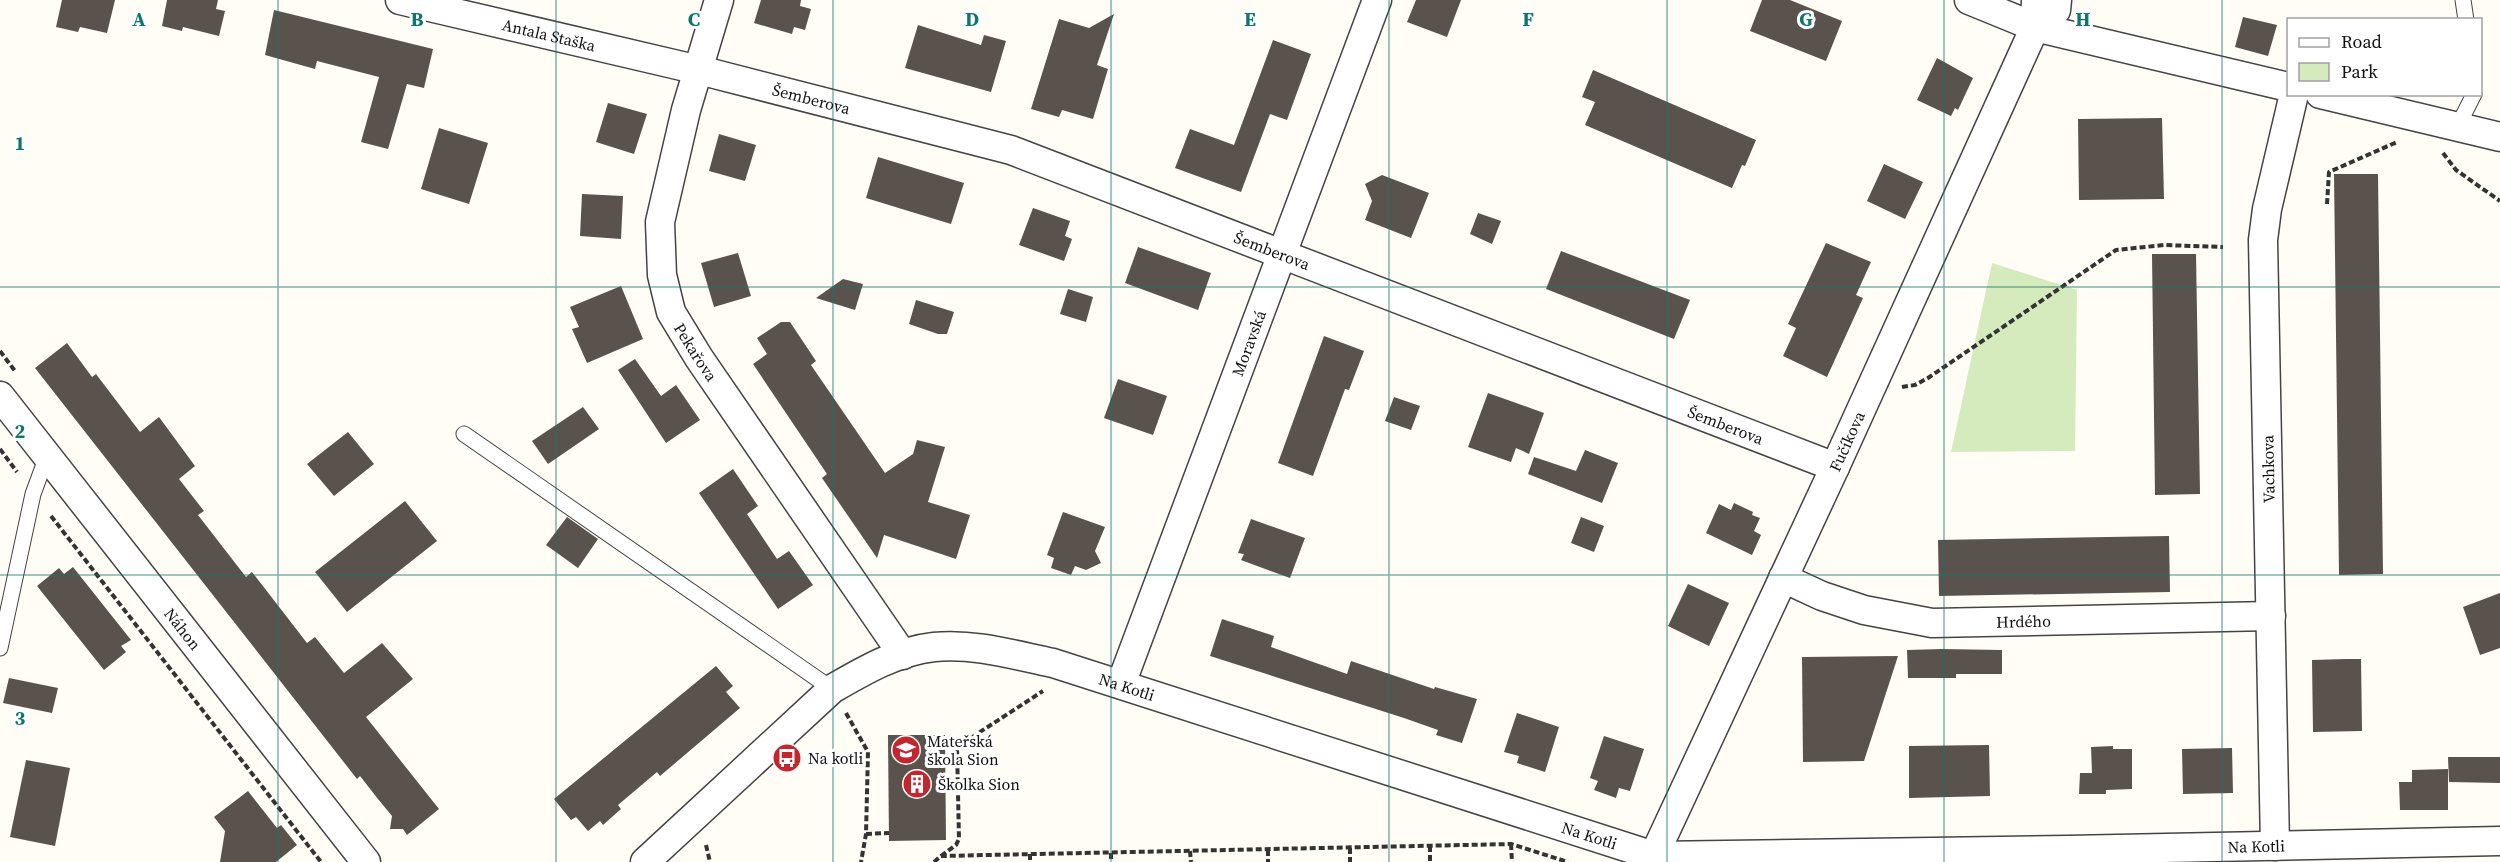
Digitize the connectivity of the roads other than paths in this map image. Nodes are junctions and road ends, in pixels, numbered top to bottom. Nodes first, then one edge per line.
1 (400, 0) edge
2 (719, 0) edge
3 (1377, 0) edge
4 (1969, 0) edge
5 (2057, 0) edge
6 (2463, 0) edge
7 (2035, 13) edge
8 (2466, 18) edge
9 (699, 70) junction
10 (2287, 86) edge
11 (2294, 96) edge
12 (2328, 96) edge
13 (2473, 96) edge
14 (2457, 128) junction
15 (2500, 137) edge
16 (1282, 253) junction
17 (0, 396) edge
18 (464, 434) dead end
19 (47, 456) junction
20 (1835, 467) junction
21 (1783, 578) junction
22 (2271, 616) junction
23 (0, 648) edge
24 (903, 655) junction
25 (1121, 684) junction
26 (832, 689) junction
27 (2500, 841) edge
28 (2275, 846) junction
29 (1653, 859) edge
30 (653, 860) edge
31 (366, 862) edge

1 - 9 street, Antala Staška
2 - 9 street, Pekařova
3 - 16 street, Moravská
4 - 7 street
5 - 7 street, Fučíkova
6 - 8 lane
7 - 10 street
7 - 20 street, Fučíkova
9 - 16 street, Šemberova
9 - 24 street, Pekařova
11 - 22 street, Vachkova
12 - 14 street
13 - 14 lane
14 - 15 street
16 - 20 street, Šemberova
16 - 25 street, Moravská
17 - 19 street, Náhon
18 - 26 lane
19 - 23 lane
19 - 31 street, Náhon
20 - 21 street, Fučíkova
21 - 22 street, Hrdého
21 - 29 street, Fučíkova
22 - 28 street, Vachkova
24 - 25 street, Na Kotli
24 - 26 street, Na Kotli
25 - 29 street, Na Kotli
26 - 30 street, Na Kotli
27 - 28 street, Na Kotli
28 - 29 street, Na Kotli

